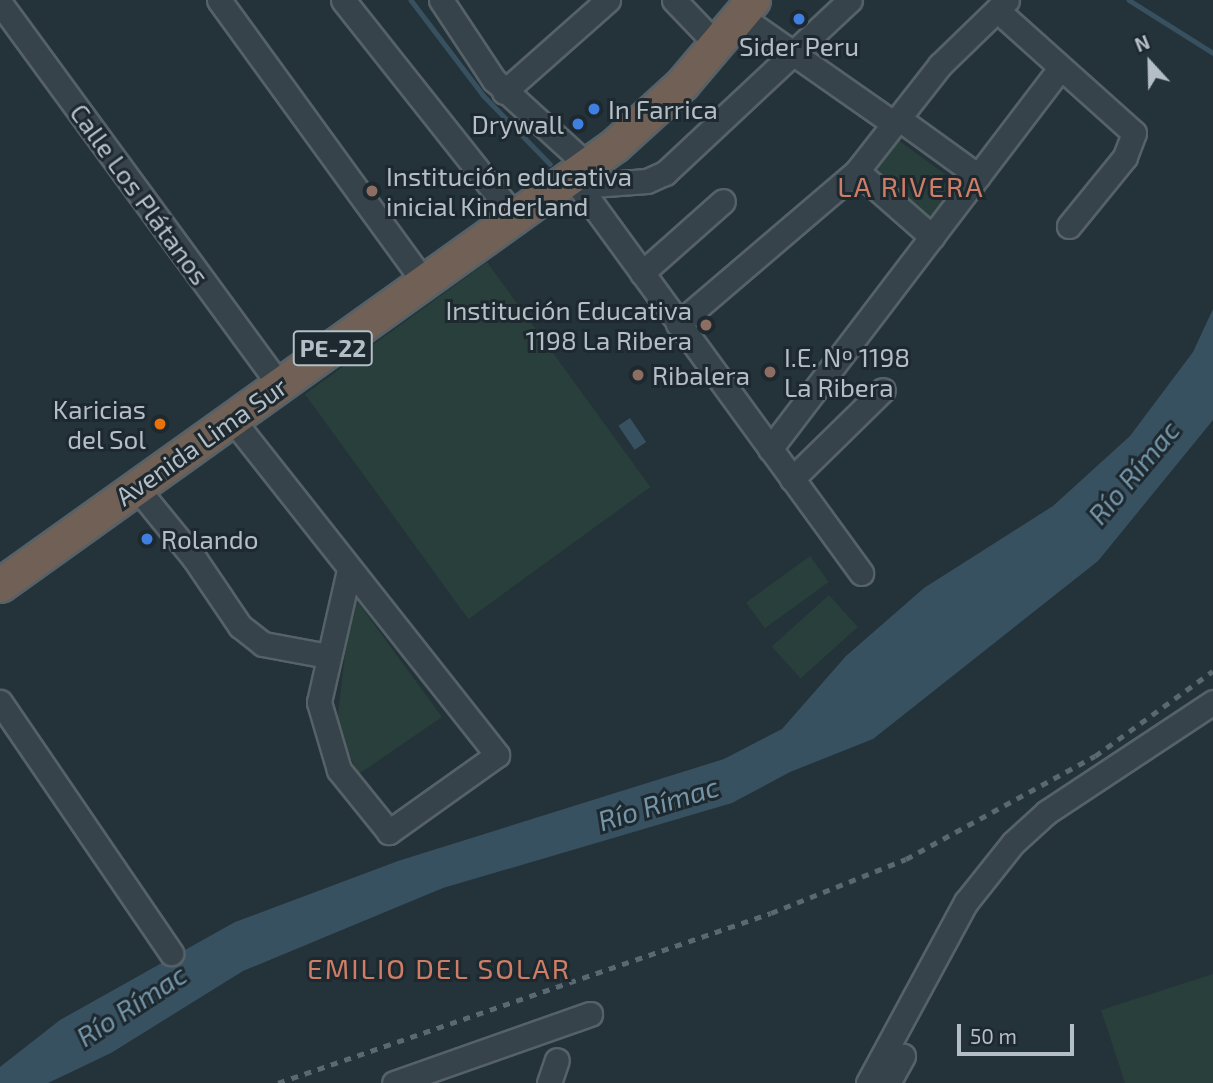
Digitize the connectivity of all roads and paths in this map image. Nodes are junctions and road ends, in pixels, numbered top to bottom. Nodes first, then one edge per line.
1 (219, 0) edge
2 (343, 0) edge
3 (608, 0) edge
4 (674, 0) edge
5 (850, 0) edge
6 (443, 1) edge
7 (0, 3) edge
8 (1002, 5) edge
9 (747, 8) edge
10 (716, 44) junction
11 (796, 52) junction
12 (1060, 68) junction
13 (504, 92) junction
14 (896, 120) junction
15 (857, 171) junction
16 (583, 175) junction
17 (978, 176) junction
18 (723, 201) dead end
19 (515, 217) junction
20 (1069, 226) dead end
21 (932, 237) junction
22 (642, 273) junction
23 (424, 282) junction
24 (678, 324) junction
25 (280, 386) junction
26 (883, 390) dead end
27 (232, 419) junction
28 (770, 449) junction
29 (792, 479) junction
30 (136, 487) junction
31 (349, 570) junction
32 (861, 573) dead end
33 (0, 585) edge
34 (328, 656) junction
35 (0, 702) edge
36 (1213, 702) edge
37 (171, 953) dead end
38 (590, 1014) dead end
39 (904, 1056) dead end
40 (557, 1060) dead end
41 (394, 1083) edge
42 (549, 1083) edge
43 (868, 1083) edge
44 (888, 1083) edge

1 - 23 street
2 - 19 street
3 - 13 street
4 - 10 street
5 - 11 street
6 - 13 street
7 - 25 street, Calle Los Plátanos
8 - 12 street
8 - 14 street
9 - 10 highway, Avenida Lima Sur / PE-22
9 - 11 street
10 - 16 highway, Avenida Lima Sur / PE-22
11 - 14 street
11 - 16 street
12 - 17 street
12 - 20 street
13 - 16 street
14 - 15 street
14 - 17 street
15 - 21 street
15 - 24 street
16 - 19 highway, Avenida Lima Sur / PE-22
16 - 22 street
17 - 21 street
18 - 22 street
19 - 23 highway, Avenida Lima Sur / PE-22
21 - 28 street
22 - 24 street
23 - 25 highway, Avenida Lima Sur / PE-22
24 - 28 street
25 - 27 highway, Avenida Lima Sur / PE-22
26 - 29 street
27 - 30 highway, Avenida Lima Sur / PE-22
27 - 31 street
28 - 29 street
29 - 32 street
30 - 33 highway, Avenida Lima Sur / PE-22
30 - 34 street
31 - 34 street
31 - 34 street
35 - 37 street
36 - 43 street
38 - 41 street
39 - 44 street
40 - 42 street

